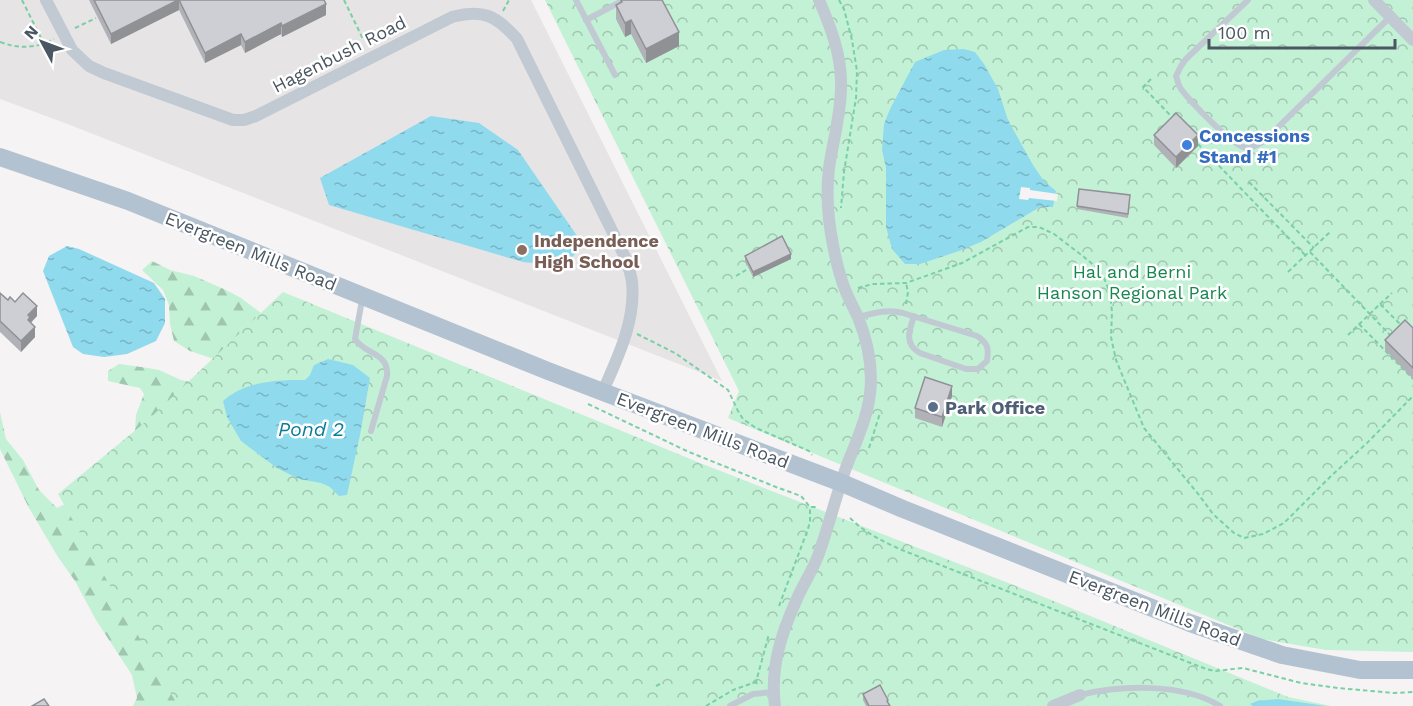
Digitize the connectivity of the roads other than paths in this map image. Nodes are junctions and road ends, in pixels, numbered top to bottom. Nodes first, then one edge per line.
1 (46, 0) edge
2 (576, 0) edge
3 (624, 0) edge
4 (819, 0) edge
5 (1248, 0) edge
6 (1374, 0) edge
7 (1390, 17) junction
8 (586, 20) junction
9 (1413, 39) edge
10 (615, 75) dead end
11 (0, 157) edge
12 (363, 296) junction
13 (863, 316) junction
14 (914, 316) junction
15 (603, 391) junction
16 (371, 431) dead end
17 (842, 483) junction
18 (1413, 670) edge
19 (773, 692) junction
20 (1080, 695) joint
21 (730, 706) edge
22 (774, 706) edge
23 (1053, 706) edge
24 (1220, 706) edge

1 - 15 street, Hagenbush Road
2 - 8 lane
3 - 8 lane
4 - 13 street
5 - 7 lane
6 - 7 street
7 - 9 street
8 - 10 lane
11 - 12 main road, Evergreen Mills Road
12 - 15 main road, Evergreen Mills Road
12 - 16 lane
13 - 14 lane
13 - 17 street
14 - 14 lane
15 - 17 main road, Evergreen Mills Road
17 - 18 main road, Evergreen Mills Road
17 - 19 street
19 - 21 lane
19 - 22 street
20 - 23 street
20 - 24 lane

